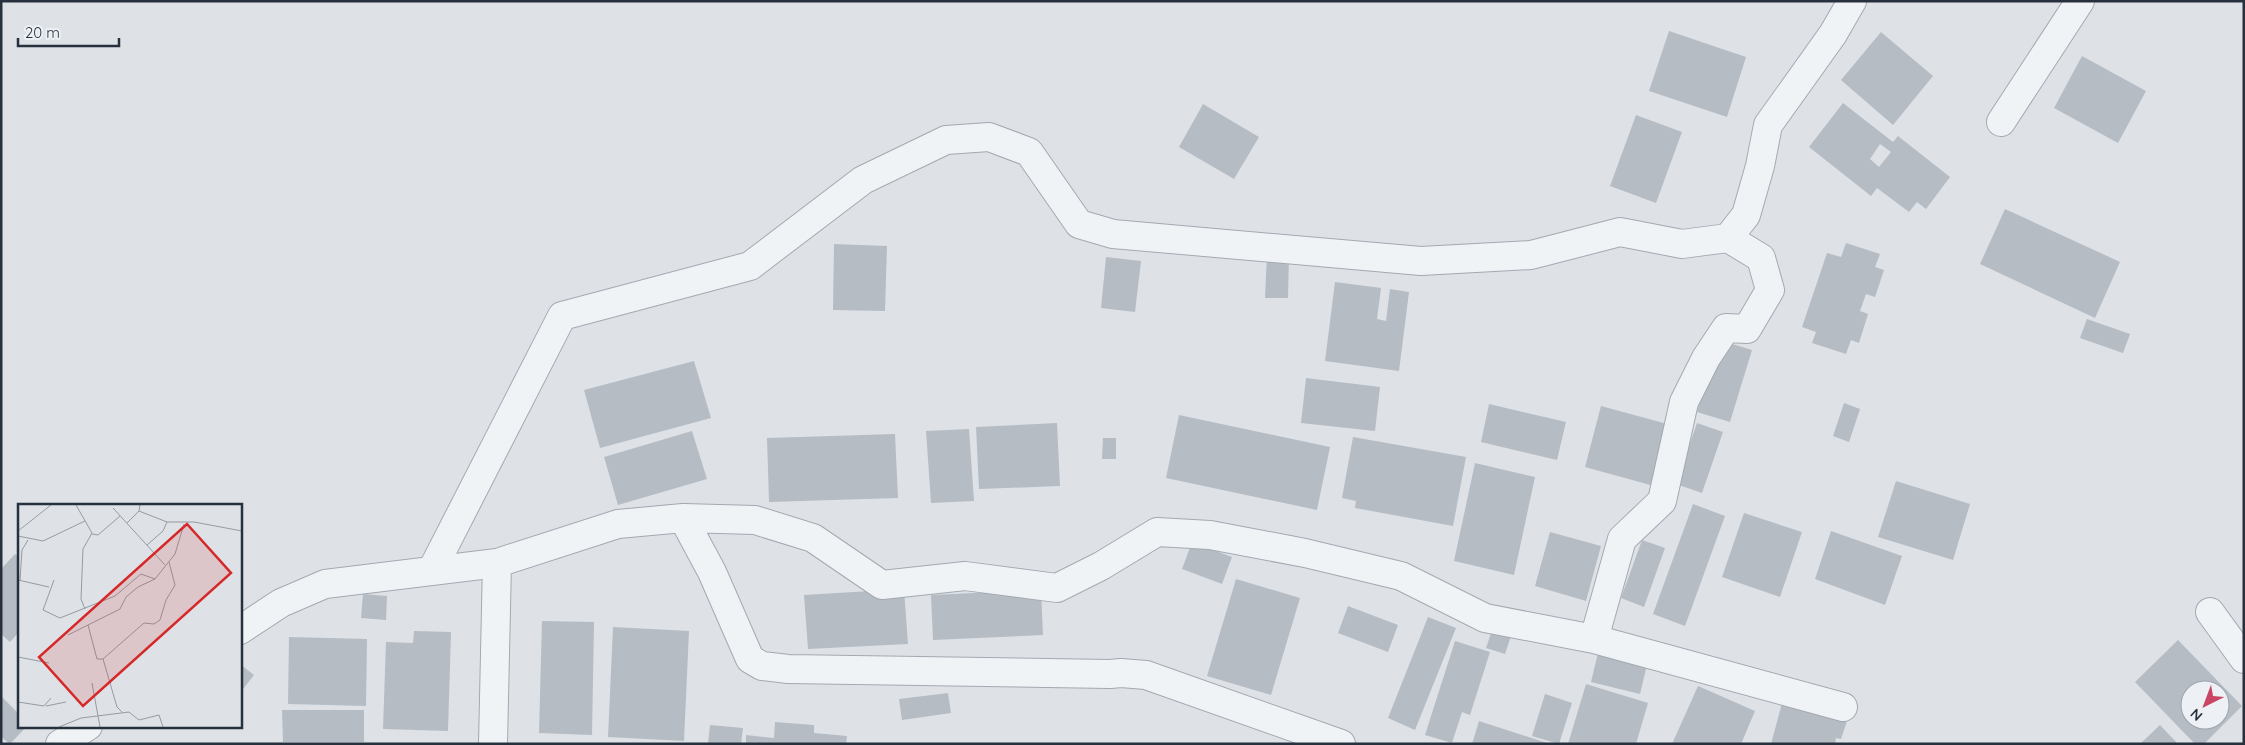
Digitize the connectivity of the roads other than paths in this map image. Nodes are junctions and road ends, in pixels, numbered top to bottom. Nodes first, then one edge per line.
1 (1852, 1) edge
2 (2080, 1) edge
3 (2000, 122) dead end
4 (1728, 238) junction
5 (683, 518) junction
6 (497, 563) junction
7 (432, 570) junction
8 (2210, 612) dead end
9 (241, 629) edge
10 (1594, 639) junction
11 (2244, 659) edge
12 (1843, 707) dead end
13 (85, 728) edge
14 (60, 744) edge
15 (494, 744) edge
16 (1341, 744) edge

1 - 4 street
2 - 3 street
4 - 7 street
4 - 10 street
5 - 6 street
5 - 10 street
5 - 16 street
6 - 7 street
6 - 15 street
7 - 9 street
8 - 11 street
10 - 12 street
13 - 14 street

